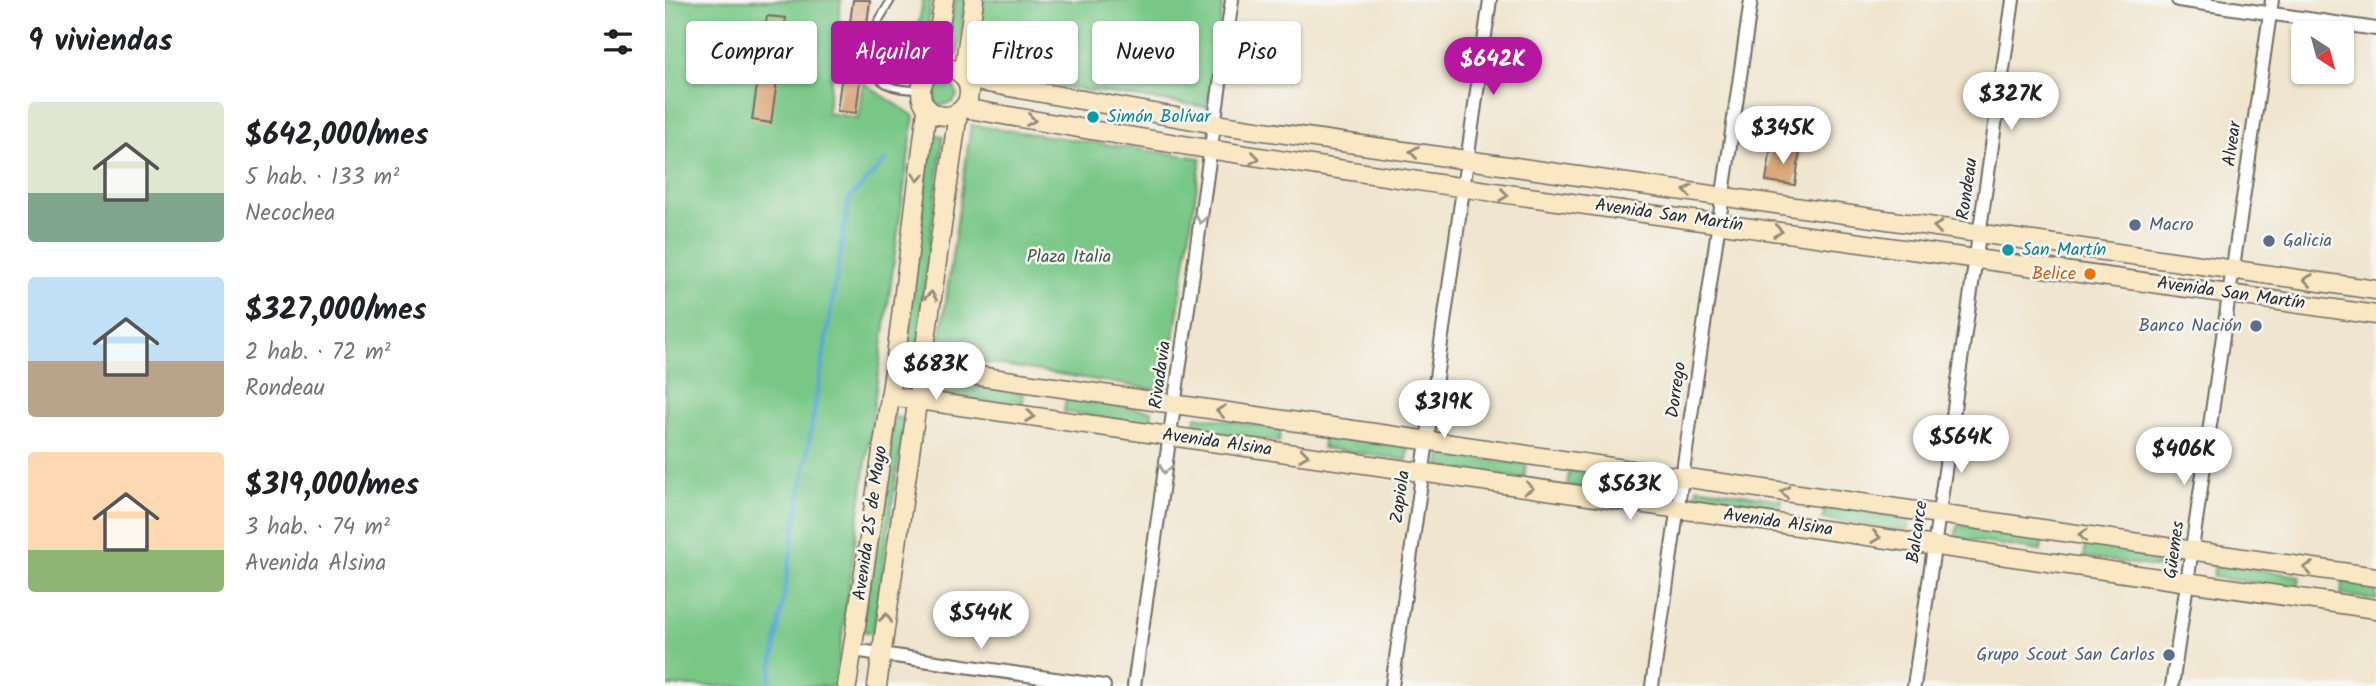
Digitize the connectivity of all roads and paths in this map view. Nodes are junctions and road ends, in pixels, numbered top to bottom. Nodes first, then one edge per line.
1 (891, 0) edge
2 (944, 0) edge
3 (974, 0) edge
4 (1233, 0) edge
5 (1490, 0) edge
6 (1751, 0) edge
7 (2013, 0) edge
8 (2178, 0) edge
9 (2271, 7) edge
10 (940, 21) edge
11 (2376, 29) edge
12 (953, 69) edge
13 (964, 77) junction
14 (923, 84) edge
15 (920, 89) junction
16 (927, 109) junction
17 (961, 111) junction
18 (1215, 124) junction
19 (1211, 152) junction
20 (1467, 160) junction
21 (1463, 189) junction
22 (1722, 196) junction
23 (1719, 223) junction
24 (1979, 233) junction
25 (1975, 259) junction
26 (2233, 269) junction
27 (2376, 289) edge
28 (2229, 293) junction
29 (2376, 315) edge
30 (895, 364) junction
31 (921, 368) junction
32 (890, 396) junction
33 (916, 400) junction
34 (1175, 404) junction
35 (1170, 436) junction
36 (1427, 441) junction
37 (1422, 472) junction
38 (1682, 477) junction
39 (1677, 509) junction
40 (1938, 514) junction
41 (1934, 545) junction
42 (2192, 551) junction
43 (2376, 578) edge
44 (2187, 582) junction
45 (2376, 608) edge
46 (853, 650) junction
47 (881, 654) junction
48 (848, 686) edge
49 (877, 686) edge
50 (1104, 686) edge
51 (1134, 686) edge
52 (1392, 686) edge
53 (1651, 686) edge
54 (1914, 686) edge
55 (2172, 686) edge

1 - 15 lane
2 - 10 street
3 - 13 street
4 - 18 street, Rivadavia
5 - 20 street, Zapiola
6 - 22 street, Dorrego
7 - 24 street, Rondeau
8 - 9 street
9 - 11 street
9 - 26 street, Alvear
12 - 13 street
13 - 17 street
13 - 18 street, Avenida San Martín
14 - 15 street
15 - 16 street
16 - 17 street
16 -> 30 street, Avenida 25 de Mayo
17 -> 19 street, Avenida San Martín
31 -> 17 street, Avenida 25 de Mayo
18 - 19 street, Rivadavia
20 -> 18 street, Avenida San Martín
19 -> 21 street, Avenida San Martín
19 -> 34 street, Rivadavia
20 - 21 street, Zapiola
22 -> 20 street, Avenida San Martín
21 -> 23 street, Avenida San Martín
21 - 36 street, Zapiola
22 - 23 street, Dorrego
24 -> 22 street, Avenida San Martín
23 -> 25 street, Avenida San Martín
23 - 38 street, Dorrego
24 - 25 street, Rondeau
24 - 26 street, Avenida San Martín
25 - 28 street, Avenida San Martín
25 - 40 street, Balcarce
27 -> 26 street, Avenida San Martín
26 - 28 street, Alvear
28 - 29 street, Avenida San Martín
28 - 42 street, Güemes
30 - 31 street, Avenida Alsina
30 - 32 street, Avenida 25 de Mayo
31 - 33 street, Avenida 25 de Mayo
31 - 34 street, Avenida Alsina
32 - 33 street, Avenida Alsina
32 - 46 street, Avenida 25 de Mayo
33 -> 35 street, Avenida Alsina
47 -> 33 street, Avenida 25 de Mayo
34 - 35 street, Rivadavia
36 -> 34 street, Avenida Alsina
35 -> 37 street, Avenida Alsina
35 -> 51 street, Rivadavia
36 - 37 street, Zapiola
36 - 38 street, Avenida Alsina
37 -> 39 street, Avenida Alsina
37 - 52 street, Zapiola
38 - 39 street, Dorrego
40 -> 38 street, Avenida Alsina
39 -> 41 street, Avenida Alsina
39 - 53 street, Dorrego
40 - 41 street, Balcarce
42 -> 40 street, Avenida Alsina
41 - 44 street, Avenida Alsina
41 - 54 street, Balcarce
43 -> 42 street, Avenida Alsina
42 - 44 street, Güemes
44 - 45 street, Avenida Alsina
44 - 55 street, Güemes
46 - 47 street
46 - 48 street, Avenida 25 de Mayo
47 - 49 street, Avenida 25 de Mayo
47 - 50 street

